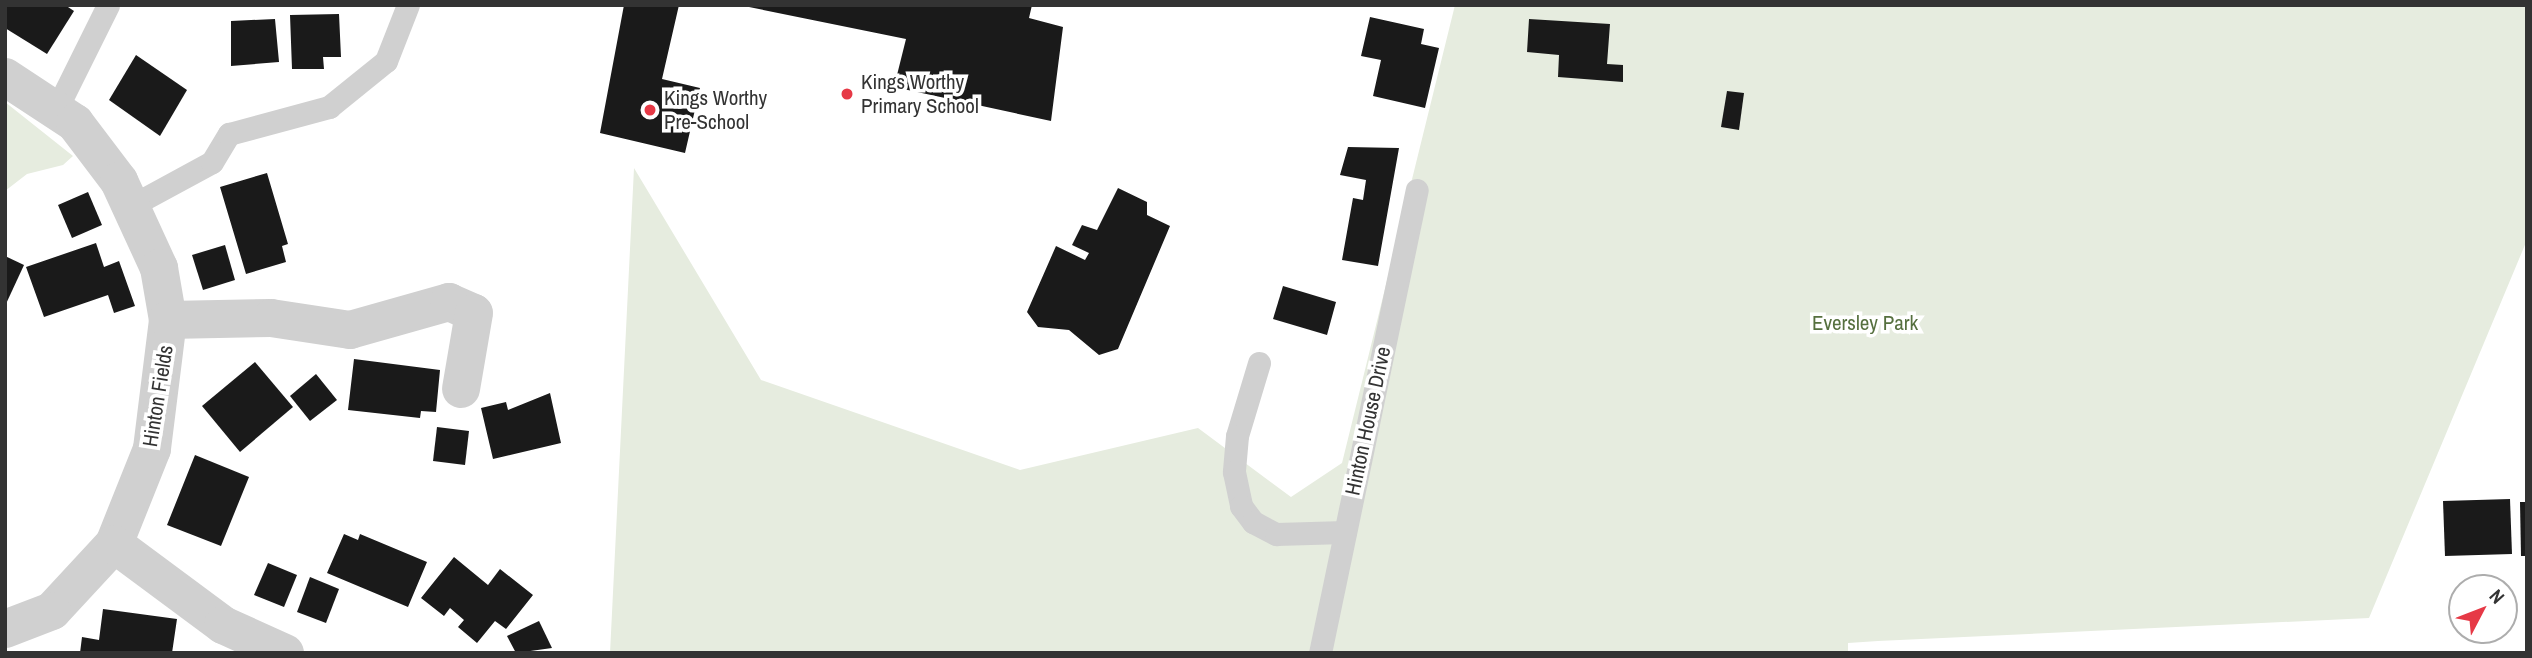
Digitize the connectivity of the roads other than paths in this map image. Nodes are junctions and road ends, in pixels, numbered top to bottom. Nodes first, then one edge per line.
1 (108, 5) edge
2 (408, 5) edge
3 (5, 78) edge
4 (55, 112) junction
5 (1417, 190) dead end
6 (131, 206) junction
7 (168, 320) junction
8 (1259, 363) dead end
9 (461, 389) dead end
10 (1345, 532) junction
11 (114, 544) junction
12 (5, 629) edge
13 (285, 653) edge
14 (1320, 653) edge

1 - 4 lane
2 - 6 lane
3 - 4 street, Hinton Fields
4 - 6 street, Hinton Fields
5 - 10 lane, Hinton House Drive
6 - 7 street, Hinton Fields
7 - 9 street
7 - 11 street, Hinton Fields
8 - 10 lane
10 - 14 lane, Hinton House Drive
11 - 12 street, Hinton Fields
11 - 13 street

